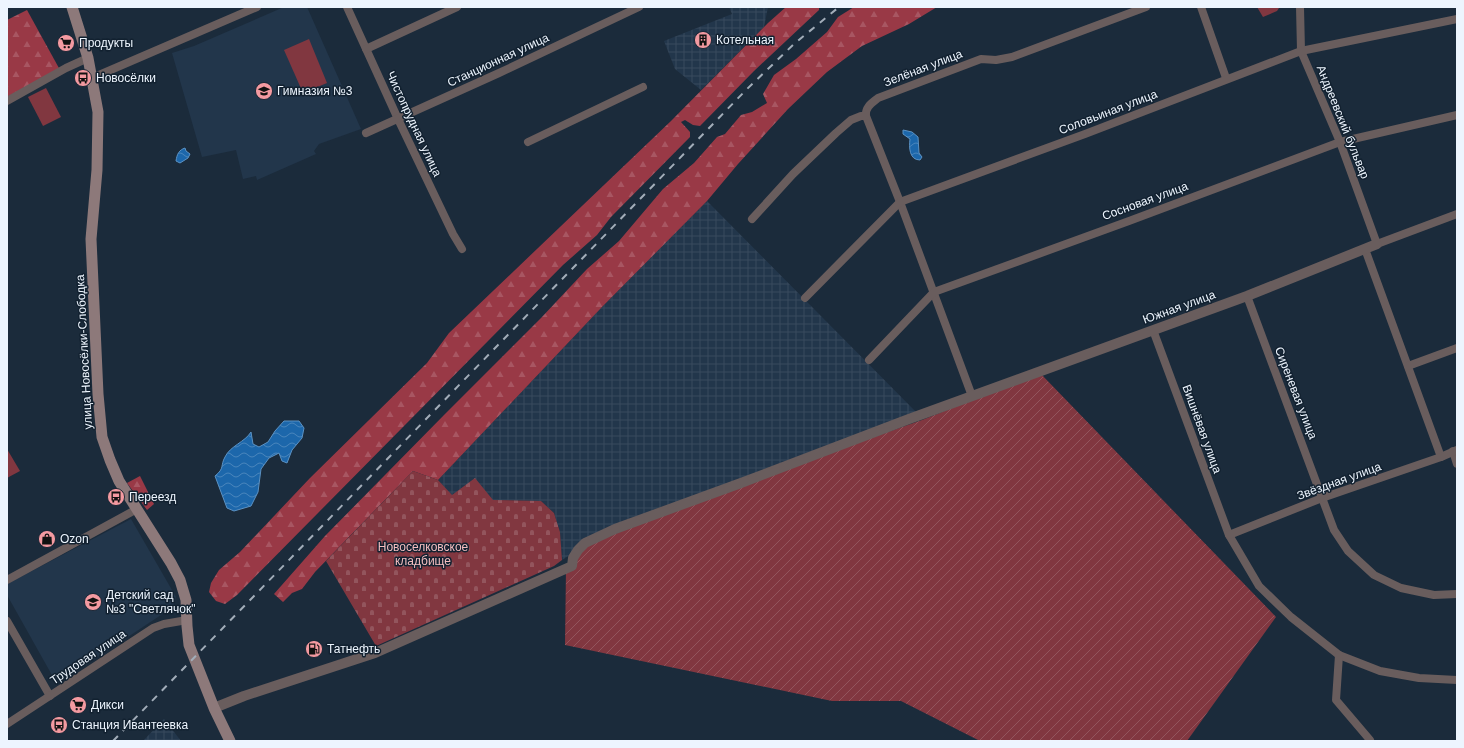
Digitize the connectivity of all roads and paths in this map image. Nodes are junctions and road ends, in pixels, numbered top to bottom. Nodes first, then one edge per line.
1 (72, 7) edge
2 (257, 7) edge
3 (347, 7) edge
4 (457, 7) edge
5 (639, 7) edge
6 (1146, 7) edge
7 (1201, 7) edge
8 (1300, 7) edge
9 (1457, 19) edge
10 (366, 49) junction
11 (1301, 51) junction
12 (88, 58) junction
13 (92, 78) junction
14 (1226, 78) junction
15 (643, 88) dead end
16 (7, 101) edge
17 (1457, 115) edge
18 (866, 116) junction
19 (398, 119) junction
20 (366, 133) dead end
21 (528, 142) dead end
22 (1340, 142) junction
23 (900, 202) junction
24 (1457, 214) edge
25 (752, 219) dead end
26 (1377, 244) junction
27 (1365, 249) junction
28 (462, 250) dead end
29 (934, 292) junction
30 (1247, 296) junction
31 (805, 298) dead end
32 (1153, 330) junction
33 (1457, 348) edge
34 (870, 360) dead end
35 (1408, 366) junction
36 (972, 396) junction
37 (1455, 451) edge
38 (1441, 457) junction
39 (1457, 464) edge
40 (1322, 498) junction
41 (137, 510) junction
42 (1229, 535) junction
43 (7, 580) edge
44 (1457, 594) edge
45 (187, 620) junction
46 (7, 621) edge
47 (1340, 656) junction
48 (1457, 680) edge
49 (50, 696) junction
50 (214, 708) junction
51 (7, 724) edge
52 (1370, 740) dead end
53 (230, 741) edge

1 - 12 main road, улица Новосёлки-Слободка
2 - 13 street
3 - 10 street, Чистопрудная улица
4 - 10 street
5 - 19 street, Станционная улица
6 - 18 street, Зелёная улица
7 - 14 street
8 - 11 street, Андреевский бульвар
9 - 11 street, Соловьиная улица
10 - 19 street, Чистопрудная улица
11 - 14 street, Соловьиная улица
11 - 22 street, Андреевский бульвар
12 - 13 main road, улица Новосёлки-Слободка
12 - 16 street
13 - 41 main road, улица Новосёлки-Слободка
14 - 23 street, Соловьиная улица
15 - 21 street
17 - 22 street, Сосновая улица
18 - 23 street
18 - 25 street
19 - 20 street, Станционная улица
19 - 28 street, Чистопрудная улица
22 - 26 street, Андреевский бульвар
22 - 29 street, Сосновая улица
23 - 29 street
23 - 31 street, Соловьиная улица
24 - 26 street, Южная улица
26 - 27 street, Южная улица
27 - 30 street, Южная улица
27 - 35 street
29 - 34 street, Сосновая улица
29 - 36 street
30 - 32 street, Южная улица
30 - 40 street, Сиреневая улица
32 - 36 street, Южная улица
32 - 42 street, Вишнёвая улица
33 - 35 street
35 - 38 street
36 - 50 street, Южная улица
37 - 38 street, Звёздная улица
37 - 39 street
38 - 40 street, Звёздная улица
40 - 42 street, Звёздная улица
40 - 44 street, Сиреневая улица
41 - 43 street
41 - 45 main road, улица Новосёлки-Слободка
42 - 47 street, Вишнёвая улица
45 - 49 street, Трудовая улица
45 - 50 main road, улица Новосёлки-Слободка
46 - 49 street
47 - 48 street, Вишнёвая улица
47 - 52 street
49 - 51 street, Трудовая улица
50 - 53 main road, улица Новосёлки-Слободка

